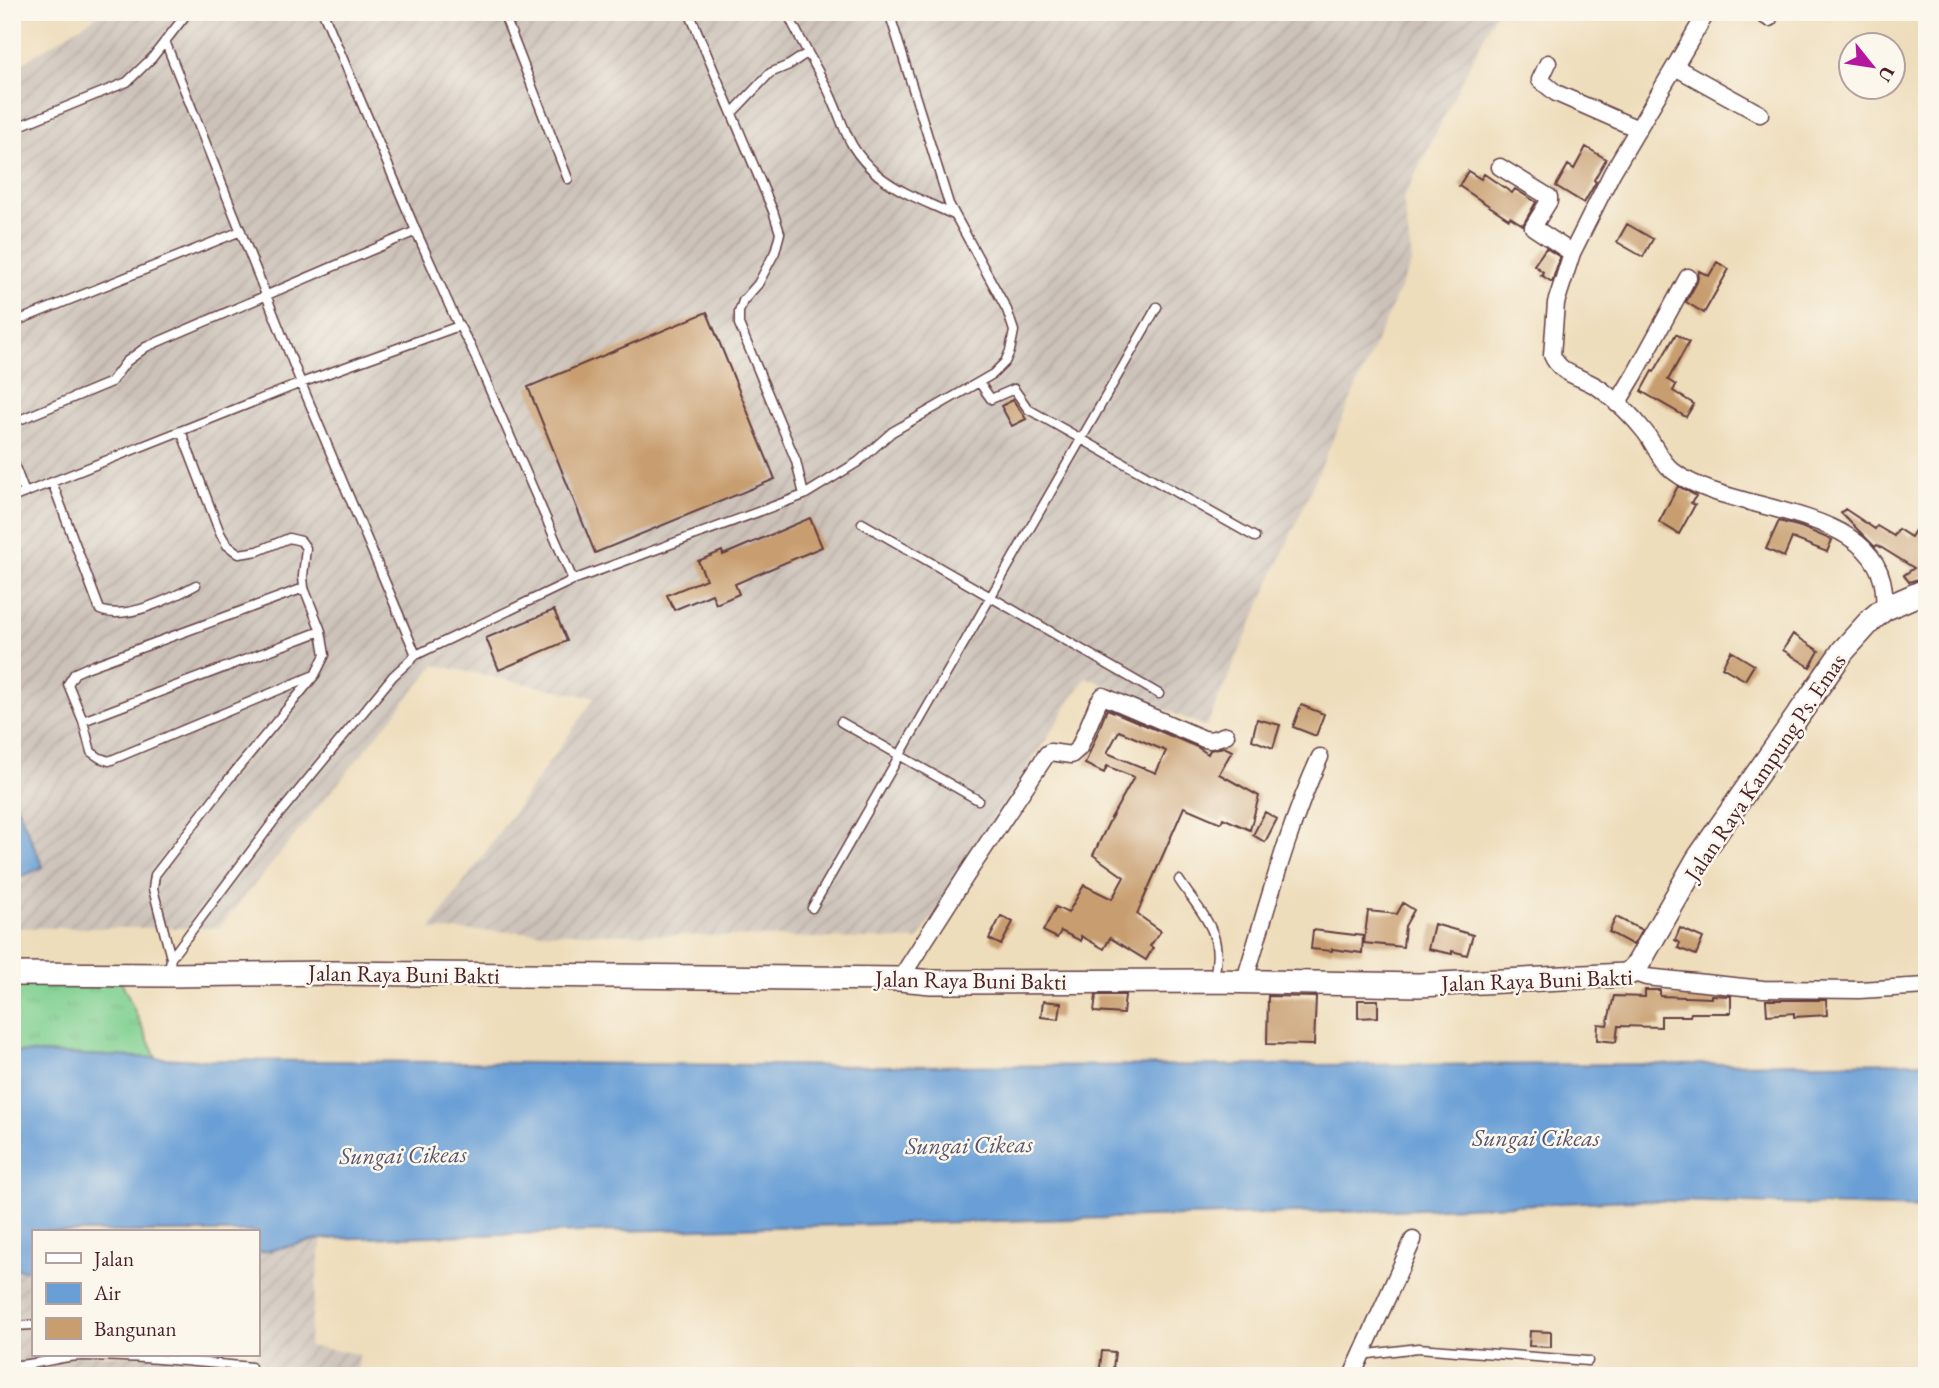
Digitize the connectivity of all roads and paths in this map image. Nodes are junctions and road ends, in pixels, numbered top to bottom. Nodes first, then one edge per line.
1 (188, 12) edge
2 (323, 12) edge
3 (503, 12) edge
4 (689, 12) edge
5 (786, 12) edge
6 (890, 12) edge
7 (1707, 12) edge
8 (165, 41) junction
9 (807, 53) junction
10 (1548, 63) dead end
11 (1675, 67) junction
12 (732, 113) junction
13 (1760, 114) dead end
14 (12, 129) edge
15 (1638, 129) junction
16 (1500, 167) dead end
17 (568, 179) dead end
18 (954, 215) junction
19 (241, 231) junction
20 (416, 231) junction
21 (1572, 253) junction
22 (1688, 277) dead end
23 (266, 294) junction
24 (1157, 307) dead end
25 (12, 323) edge
26 (459, 326) junction
27 (979, 382) junction
28 (301, 383) junction
29 (1617, 404) junction
30 (12, 423) edge
31 (181, 431) junction
32 (1081, 439) junction
33 (12, 459) edge
34 (52, 482) junction
35 (25, 493) junction
36 (803, 495) junction
37 (12, 498) edge
38 (862, 523) dead end
39 (1255, 537) dead end
40 (573, 580) junction
41 (196, 585) dead end
42 (304, 588) junction
43 (1927, 590) edge
44 (990, 597) junction
45 (1884, 608) junction
46 (321, 631) junction
47 (416, 655) junction
48 (315, 675) junction
49 (1158, 694) dead end
50 (83, 720) junction
51 (842, 722) dead end
52 (1226, 735) dead end
53 (900, 755) junction
54 (1320, 757) dead end
55 (978, 800) dead end
56 (1179, 880) dead end
57 (812, 908) dead end
58 (170, 967) junction
59 (1631, 972) junction
60 (12, 974) edge
61 (900, 979) junction
62 (1213, 981) junction
63 (1244, 983) junction
64 (1927, 986) edge
65 (1413, 1240) dead end
66 (32, 1325) edge
67 (12, 1326) edge
68 (1361, 1355) junction
69 (1588, 1361) dead end
70 (12, 1366) edge
71 (251, 1367) dead end
72 (1352, 1376) edge

1 - 8 lane
2 - 20 lane
3 - 17 lane
4 - 12 lane
5 - 9 lane
6 - 18 lane
7 - 11 street
8 - 14 lane
8 - 19 lane
9 - 12 lane
9 - 18 lane
10 - 15 street
11 - 13 street
11 - 15 street
12 - 36 lane
15 - 21 street
16 - 21 street
18 - 27 lane
19 - 23 lane
19 - 25 lane
20 - 23 lane
20 - 26 lane
21 - 29 street
22 - 29 street
23 - 28 lane
23 - 30 lane
24 - 32 lane
26 - 28 lane
26 - 40 lane
27 - 32 lane
27 - 36 lane
28 - 31 lane
28 - 47 lane
29 - 45 street
31 - 34 lane
31 - 42 lane
32 - 39 lane
32 - 44 lane
33 - 35 lane
34 - 35 lane
34 - 41 lane
35 - 37 lane
36 - 40 lane
38 - 44 lane
40 - 47 lane
42 - 46 lane
42 - 50 lane
43 - 45 main road, Jalan Raya Kampung Ps. Emas
44 - 49 lane
44 - 53 lane
45 - 59 main road, Jalan Raya Kampung Ps. Emas
46 - 48 lane
46 - 50 lane
47 - 58 lane
48 - 50 lane
48 - 58 lane
51 - 53 lane
52 - 61 street
53 - 55 lane
53 - 57 lane
54 - 63 street
56 - 62 lane
58 - 60 main road, Jalan Raya Buni Bakti
58 - 61 main road, Jalan Raya Buni Bakti
59 - 63 main road, Jalan Raya Buni Bakti
59 - 64 street, Jalan Raya Buni Bakti
61 - 62 main road, Jalan Raya Buni Bakti
62 - 63 main road, Jalan Raya Buni Bakti
65 - 68 street
66 - 67 lane
68 - 69 lane
68 - 72 street
70 - 71 lane

